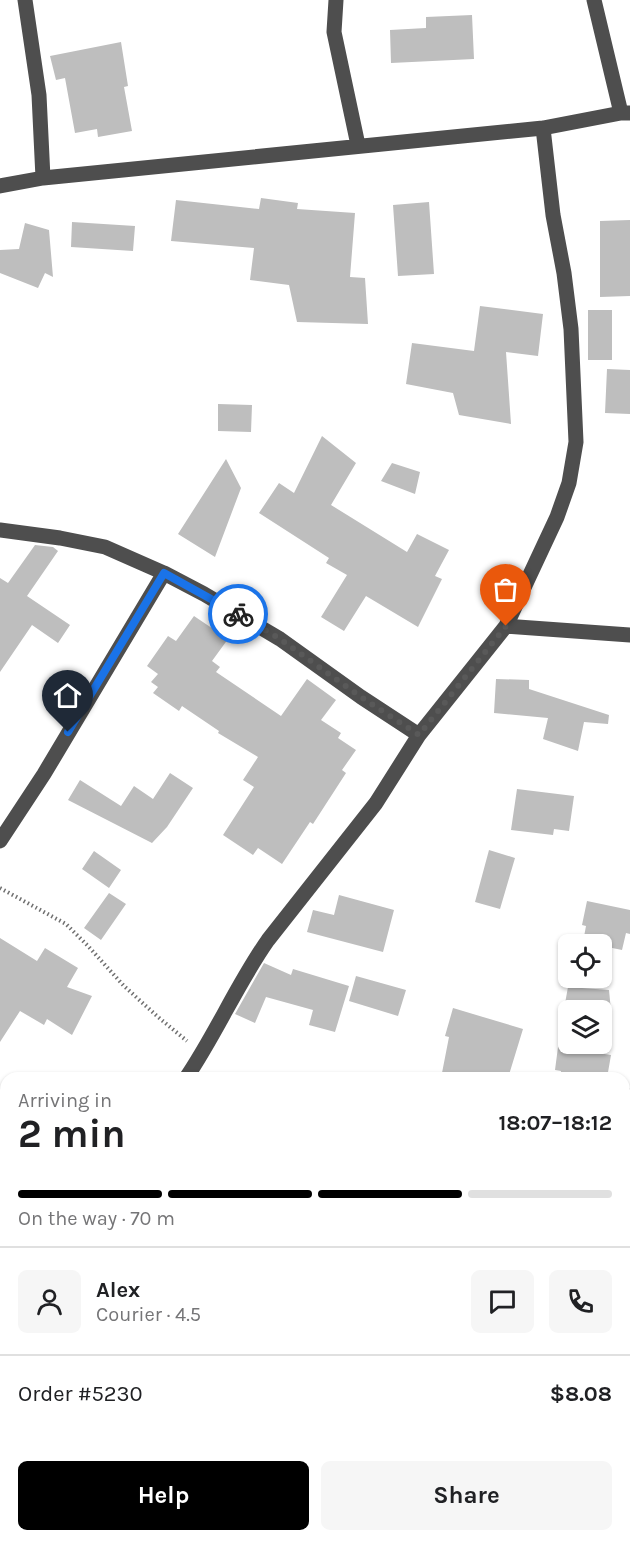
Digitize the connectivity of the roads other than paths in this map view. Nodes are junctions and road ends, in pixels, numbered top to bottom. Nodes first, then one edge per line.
1 (25, 0) edge
2 (336, 0) edge
3 (594, 0) edge
4 (625, 113) edge
5 (543, 128) junction
6 (358, 146) junction
7 (43, 178) junction
8 (0, 186) edge
9 (0, 530) edge
10 (164, 573) junction
11 (506, 626) junction
12 (630, 635) edge
13 (419, 735) junction
14 (0, 841) edge
15 (190, 1072) edge

1 - 7 street
2 - 6 street
3 - 4 street
4 - 5 street
5 - 6 street
5 - 11 street
6 - 7 street
7 - 8 street
9 - 10 street
10 - 13 street
10 - 14 street
11 - 12 street
11 - 13 street
13 - 15 street

